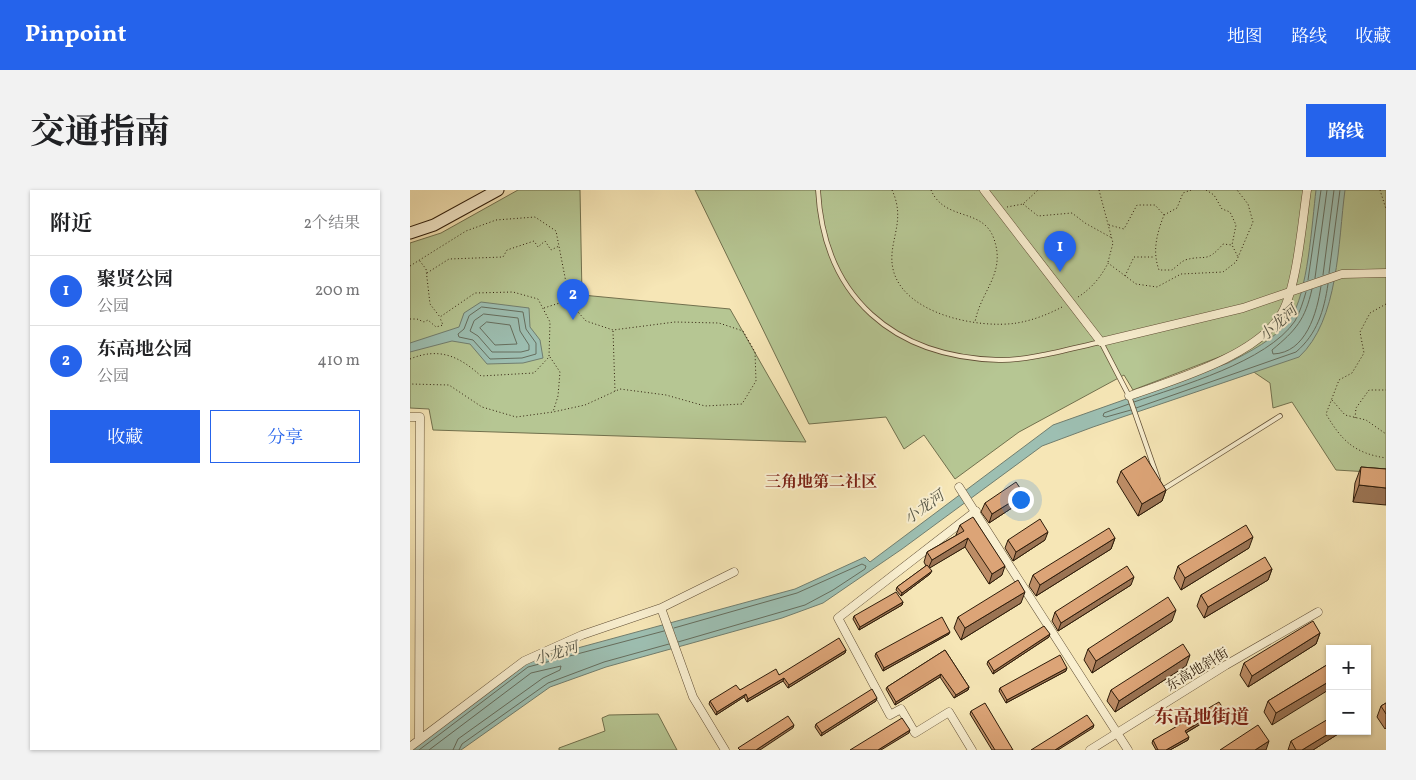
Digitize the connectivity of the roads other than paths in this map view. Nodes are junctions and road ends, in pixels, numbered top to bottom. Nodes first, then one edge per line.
1 (498, 190) edge
2 (818, 190) edge
3 (984, 190) edge
4 (1307, 190) edge
5 (410, 233) edge
6 (1386, 273) edge
7 (1294, 290) junction
8 (1100, 342) junction
9 (1129, 396) junction
10 (1280, 416) dead end
11 (410, 417) edge
12 (959, 487) dead end
13 (974, 509) junction
14 (734, 572) dead end
15 (662, 612) junction
16 (1318, 612) dead end
17 (1117, 732) junction
18 (419, 740) junction
19 (410, 747) edge
20 (725, 750) edge
21 (972, 750) edge
22 (1090, 750) edge
23 (1128, 750) edge

1 - 5 street
2 - 8 lane
3 - 8 street
4 - 7 street
6 - 7 street
7 - 8 street
7 - 9 street
8 - 9 lane
9 - 10 lane
11 - 18 street
12 - 13 street
13 - 17 street
13 - 21 street
14 - 15 street
15 - 18 street
15 - 20 street
16 - 17 street, 东高地斜街
17 - 22 street, 东高地斜街
17 - 23 street
18 - 19 street

